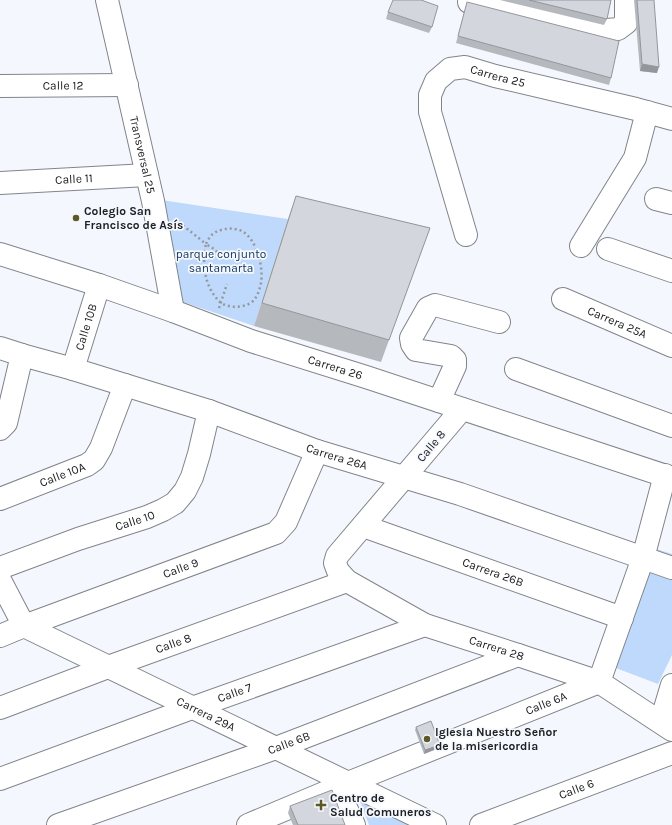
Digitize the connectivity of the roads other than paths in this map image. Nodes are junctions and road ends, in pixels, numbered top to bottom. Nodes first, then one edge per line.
1 (108, 0) edge
2 (626, 0) edge
3 (469, 2) edge
4 (127, 85) junction
5 (0, 86) edge
6 (647, 112) junction
7 (672, 118) edge
8 (148, 175) junction
9 (0, 183) edge
10 (466, 235) dead end
11 (581, 246) dead end
12 (608, 250) dead end
13 (0, 254) edge
14 (672, 271) edge
15 (99, 285) junction
16 (563, 299) dead end
17 (173, 311) junction
18 (499, 322) dead end
19 (672, 346) edge
20 (0, 348) edge
21 (22, 355) junction
22 (72, 369) junction
23 (516, 369) dead end
24 (125, 385) junction
25 (438, 401) junction
26 (462, 409) junction
27 (209, 411) junction
28 (672, 426) edge
29 (0, 429) edge
30 (317, 451) junction
31 (405, 477) junction
32 (669, 477) edge
33 (0, 500) edge
34 (363, 526) junction
35 (337, 556) joint
36 (643, 558) junction
37 (0, 568) edge
38 (672, 568) edge
39 (0, 580) edge
40 (347, 581) junction
41 (622, 618) junction
42 (425, 625) junction
43 (24, 626) junction
44 (0, 636) edge
45 (518, 655) junction
46 (108, 667) junction
47 (599, 682) junction
48 (672, 684) edge
49 (0, 708) edge
50 (192, 708) junction
51 (667, 726) edge
52 (276, 748) junction
53 (672, 753) edge
54 (0, 779) edge
55 (343, 786) junction
56 (58, 825) edge
57 (248, 825) edge
58 (354, 825) edge
59 (435, 825) edge
60 (480, 825) edge

1 - 4 street, Transversal 25
2 - 3 street
4 - 5 street, Calle 12
4 - 8 street, Transversal 25
6 - 7 street, Carrera 25
6 - 10 street, Carrera 25
6 - 11 street
8 - 9 street, Calle 11
8 - 17 street, Transversal 25
12 - 14 street
13 - 15 street, Carrera 26
15 - 17 street, Carrera 26
15 - 22 street, Calle 10B
16 - 19 street, Carrera 25A
17 - 25 street, Carrera 26
18 - 25 street
20 - 21 street, Carrera 26A
21 - 22 street, Carrera 26A
21 - 29 street
22 - 24 street, Carrera 26A
23 - 28 street
24 - 27 street, Carrera 26A
24 - 33 street, Calle 10A
25 - 26 street, Carrera 26
26 - 31 street, Calle 8
26 - 32 street, Carrera 26
27 - 30 street, Carrera 26A
27 - 37 street, Calle 10
30 - 31 street, Carrera 26A
30 - 43 street, Calle 9
31 - 34 street, Calle 8
31 - 36 street, Carrera 26A
32 - 36 street
34 - 35 street, Calle 8
34 - 41 street, Carrera 26B
35 - 40 street, Carrera 28
36 - 38 street, Carrera 26A
36 - 41 street
39 - 43 street
40 - 42 street, Carrera 28
40 - 46 street, Calle 8
41 - 47 street
42 - 45 street, Carrera 28
42 - 50 street, Calle 7
43 - 44 street, Calle 9
43 - 46 street, Carrera 29A
45 - 47 street, Carrera 28
45 - 52 street, Calle 6B
46 - 49 street, Calle 8
46 - 50 street, Carrera 29A
47 - 51 street, Carrera 28
47 - 55 street, Calle 6A
48 - 51 street
50 - 52 street, Carrera 29A
50 - 54 street, Calle 7
52 - 55 street, Carrera 29A
52 - 56 street, Calle 6B
53 - 60 street, Calle 6
55 - 57 street, Calle 6A
55 - 58 street
55 - 59 street, Carrera 29A

